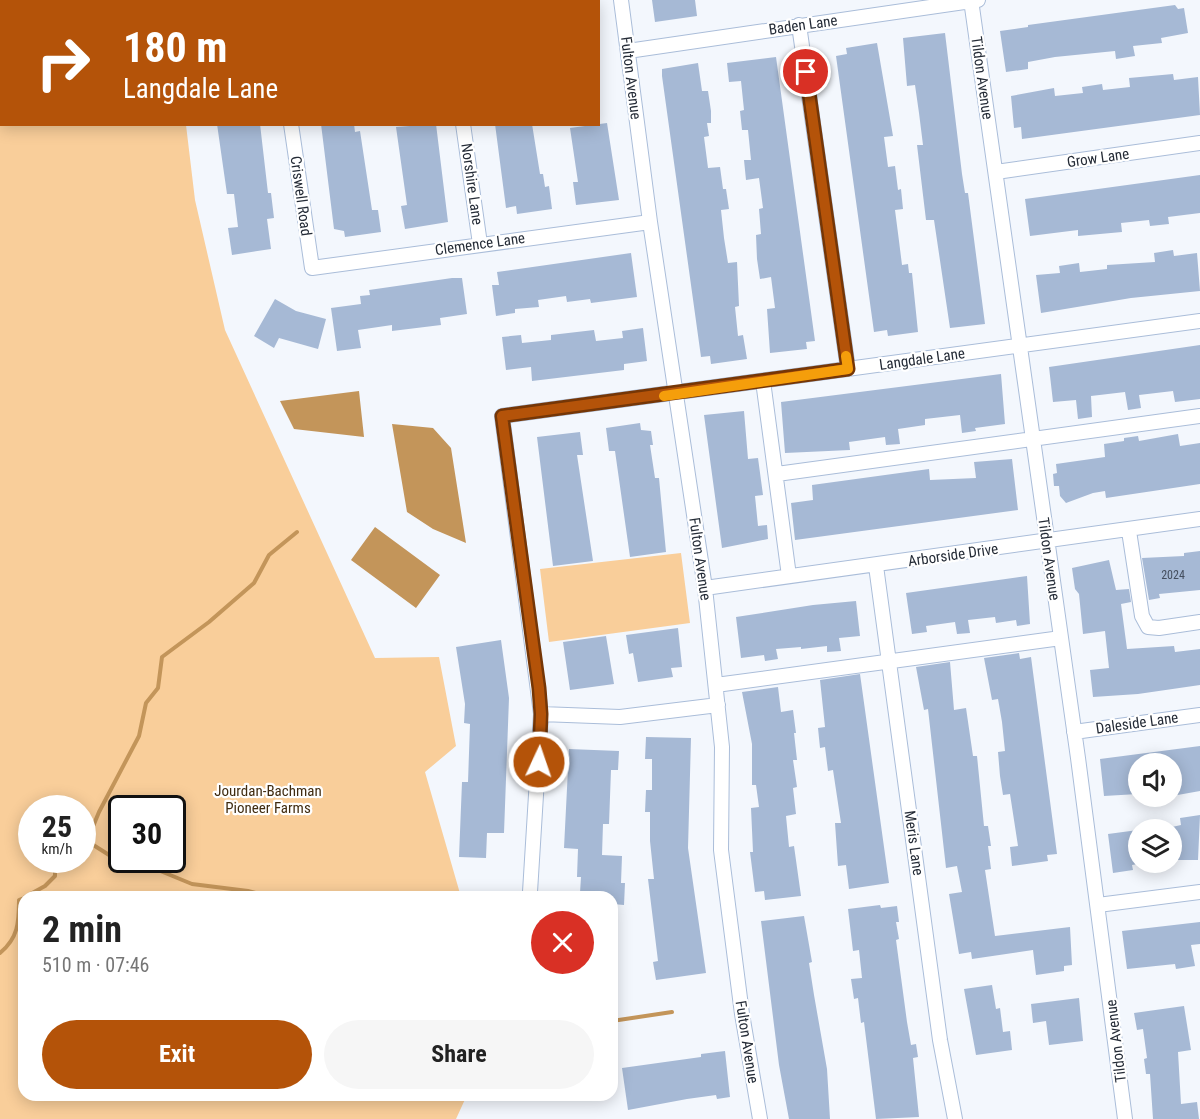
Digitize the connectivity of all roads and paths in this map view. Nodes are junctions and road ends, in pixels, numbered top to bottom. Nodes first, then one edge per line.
1 (621, 0) edge
2 (973, 0) edge
3 (799, 25) junction
4 (628, 51) junction
5 (291, 126) edge
6 (463, 126) edge
7 (1200, 143) edge
8 (996, 172) junction
9 (650, 222) junction
10 (480, 244) junction
11 (312, 268) joint
12 (1200, 321) edge
13 (1018, 346) junction
14 (848, 369) junction
15 (763, 381) junction
16 (675, 394) junction
17 (1200, 416) edge
18 (1032, 440) junction
19 (777, 474) junction
20 (1200, 519) edge
21 (1129, 531) junction
22 (1047, 543) junction
23 (876, 566) junction
24 (789, 576) junction
25 (705, 588) junction
26 (1200, 622) edge
27 (1061, 638) junction
28 (889, 662) junction
29 (716, 685) junction
30 (718, 705) junction
31 (541, 714) junction
32 (1200, 715) edge
33 (1074, 732) junction
34 (530, 891) edge
35 (1200, 892) edge
36 (1098, 905) junction
37 (760, 1119) edge
38 (955, 1119) edge
39 (1125, 1119) edge

1 - 4 street, Fulton Avenue
2 - 3 street, Baden Lane
2 - 8 street, Tildon Avenue
3 - 4 street, Baden Lane
3 - 14 street
4 - 9 street, Fulton Avenue
5 - 11 street, Criswell Road
6 - 10 street, Norshire Lane
7 - 8 street, Grow Lane
8 - 13 street, Tildon Avenue
9 - 10 street, Clemence Lane
9 - 16 street, Fulton Avenue
10 - 11 street, Clemence Lane
12 - 13 street, Langdale Lane
13 - 14 street, Langdale Lane
13 - 18 street, Tildon Avenue
14 - 15 street, Langdale Lane
15 - 16 street, Langdale Lane
15 - 19 street
16 - 25 street, Fulton Avenue
16 - 31 street, Langdale Lane
17 - 18 street
18 - 19 street
18 - 22 street, Tildon Avenue
19 - 24 street
20 - 21 street, Arborside Drive
21 - 22 street, Arborside Drive
21 - 26 street
22 - 23 street, Arborside Drive
22 - 27 street, Tildon Avenue
23 - 24 street, Arborside Drive
23 - 28 street, Meris Lane
24 - 25 street, Arborside Drive
25 - 29 street, Fulton Avenue
27 - 28 street
27 - 33 street, Tildon Avenue
28 - 29 street
28 - 38 street, Meris Lane
29 - 30 street, Fulton Avenue
30 - 31 street
30 - 37 street, Fulton Avenue
31 - 34 street
32 - 33 street, Daleside Lane
33 - 36 street, Tildon Avenue
35 - 36 street
36 - 39 street, Tildon Avenue

